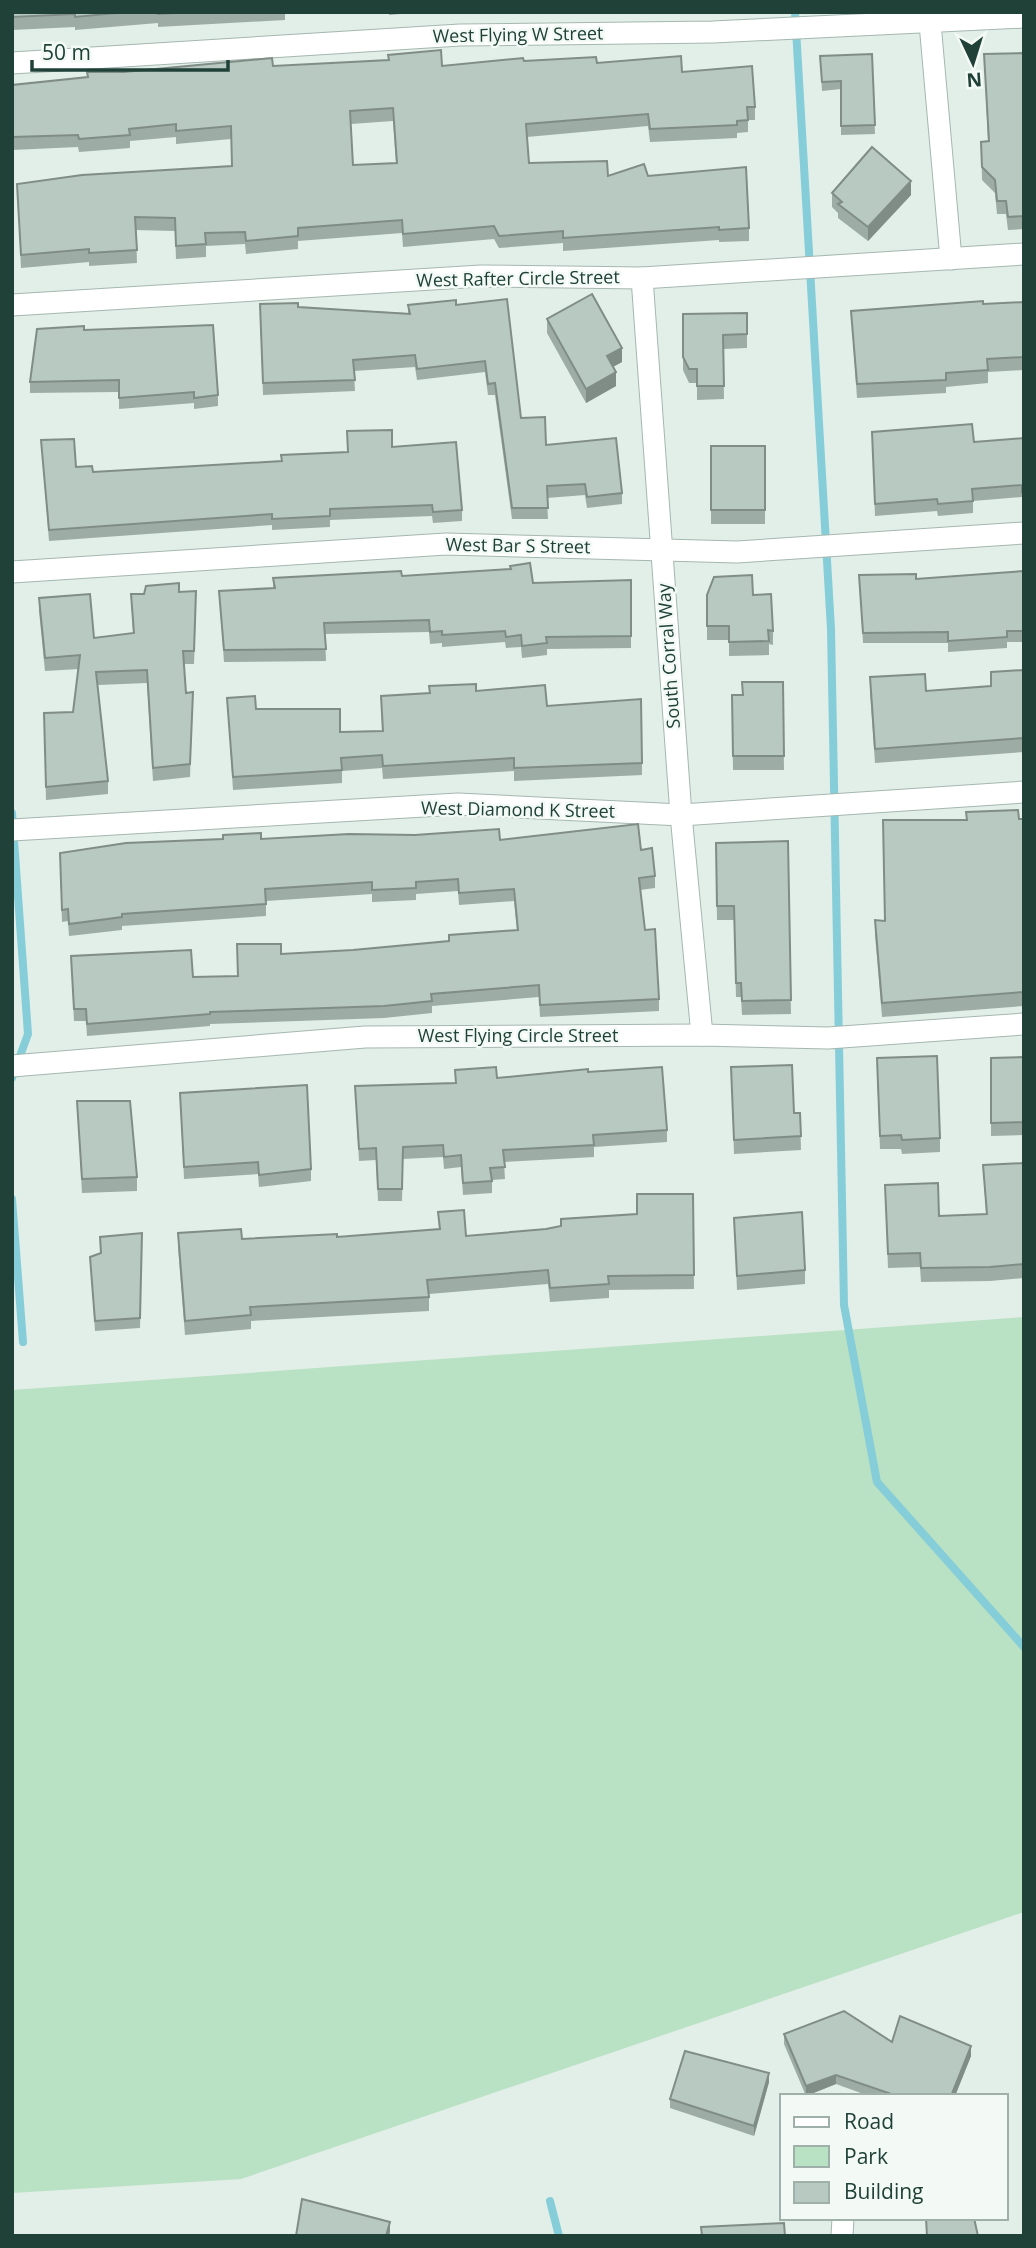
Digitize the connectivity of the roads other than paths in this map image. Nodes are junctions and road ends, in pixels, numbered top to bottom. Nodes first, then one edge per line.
1 (929, 16) edge
2 (1024, 17) edge
3 (12, 63) edge
4 (1024, 254) edge
5 (951, 259) junction
6 (642, 278) junction
7 (12, 305) edge
8 (1024, 533) edge
9 (661, 550) junction
10 (12, 572) edge
11 (1024, 792) edge
12 (681, 815) junction
13 (12, 830) edge
14 (1024, 1024) edge
15 (702, 1035) junction
16 (12, 1066) edge

1 - 2 street, West Flying W Street
1 - 3 street, West Flying W Street
1 - 5 street
4 - 5 street, West Rafter Circle Street
5 - 6 street, West Rafter Circle Street
6 - 7 street, West Rafter Circle Street
6 - 9 street, South Corral Way
8 - 9 street, West Bar S Street
9 - 10 street, West Bar S Street
9 - 12 street, South Corral Way
11 - 12 street, West Diamond K Street
12 - 13 street, West Diamond K Street
12 - 15 street, South Corral Way
14 - 15 street, West Flying Circle Street
15 - 16 street, West Flying Circle Street

